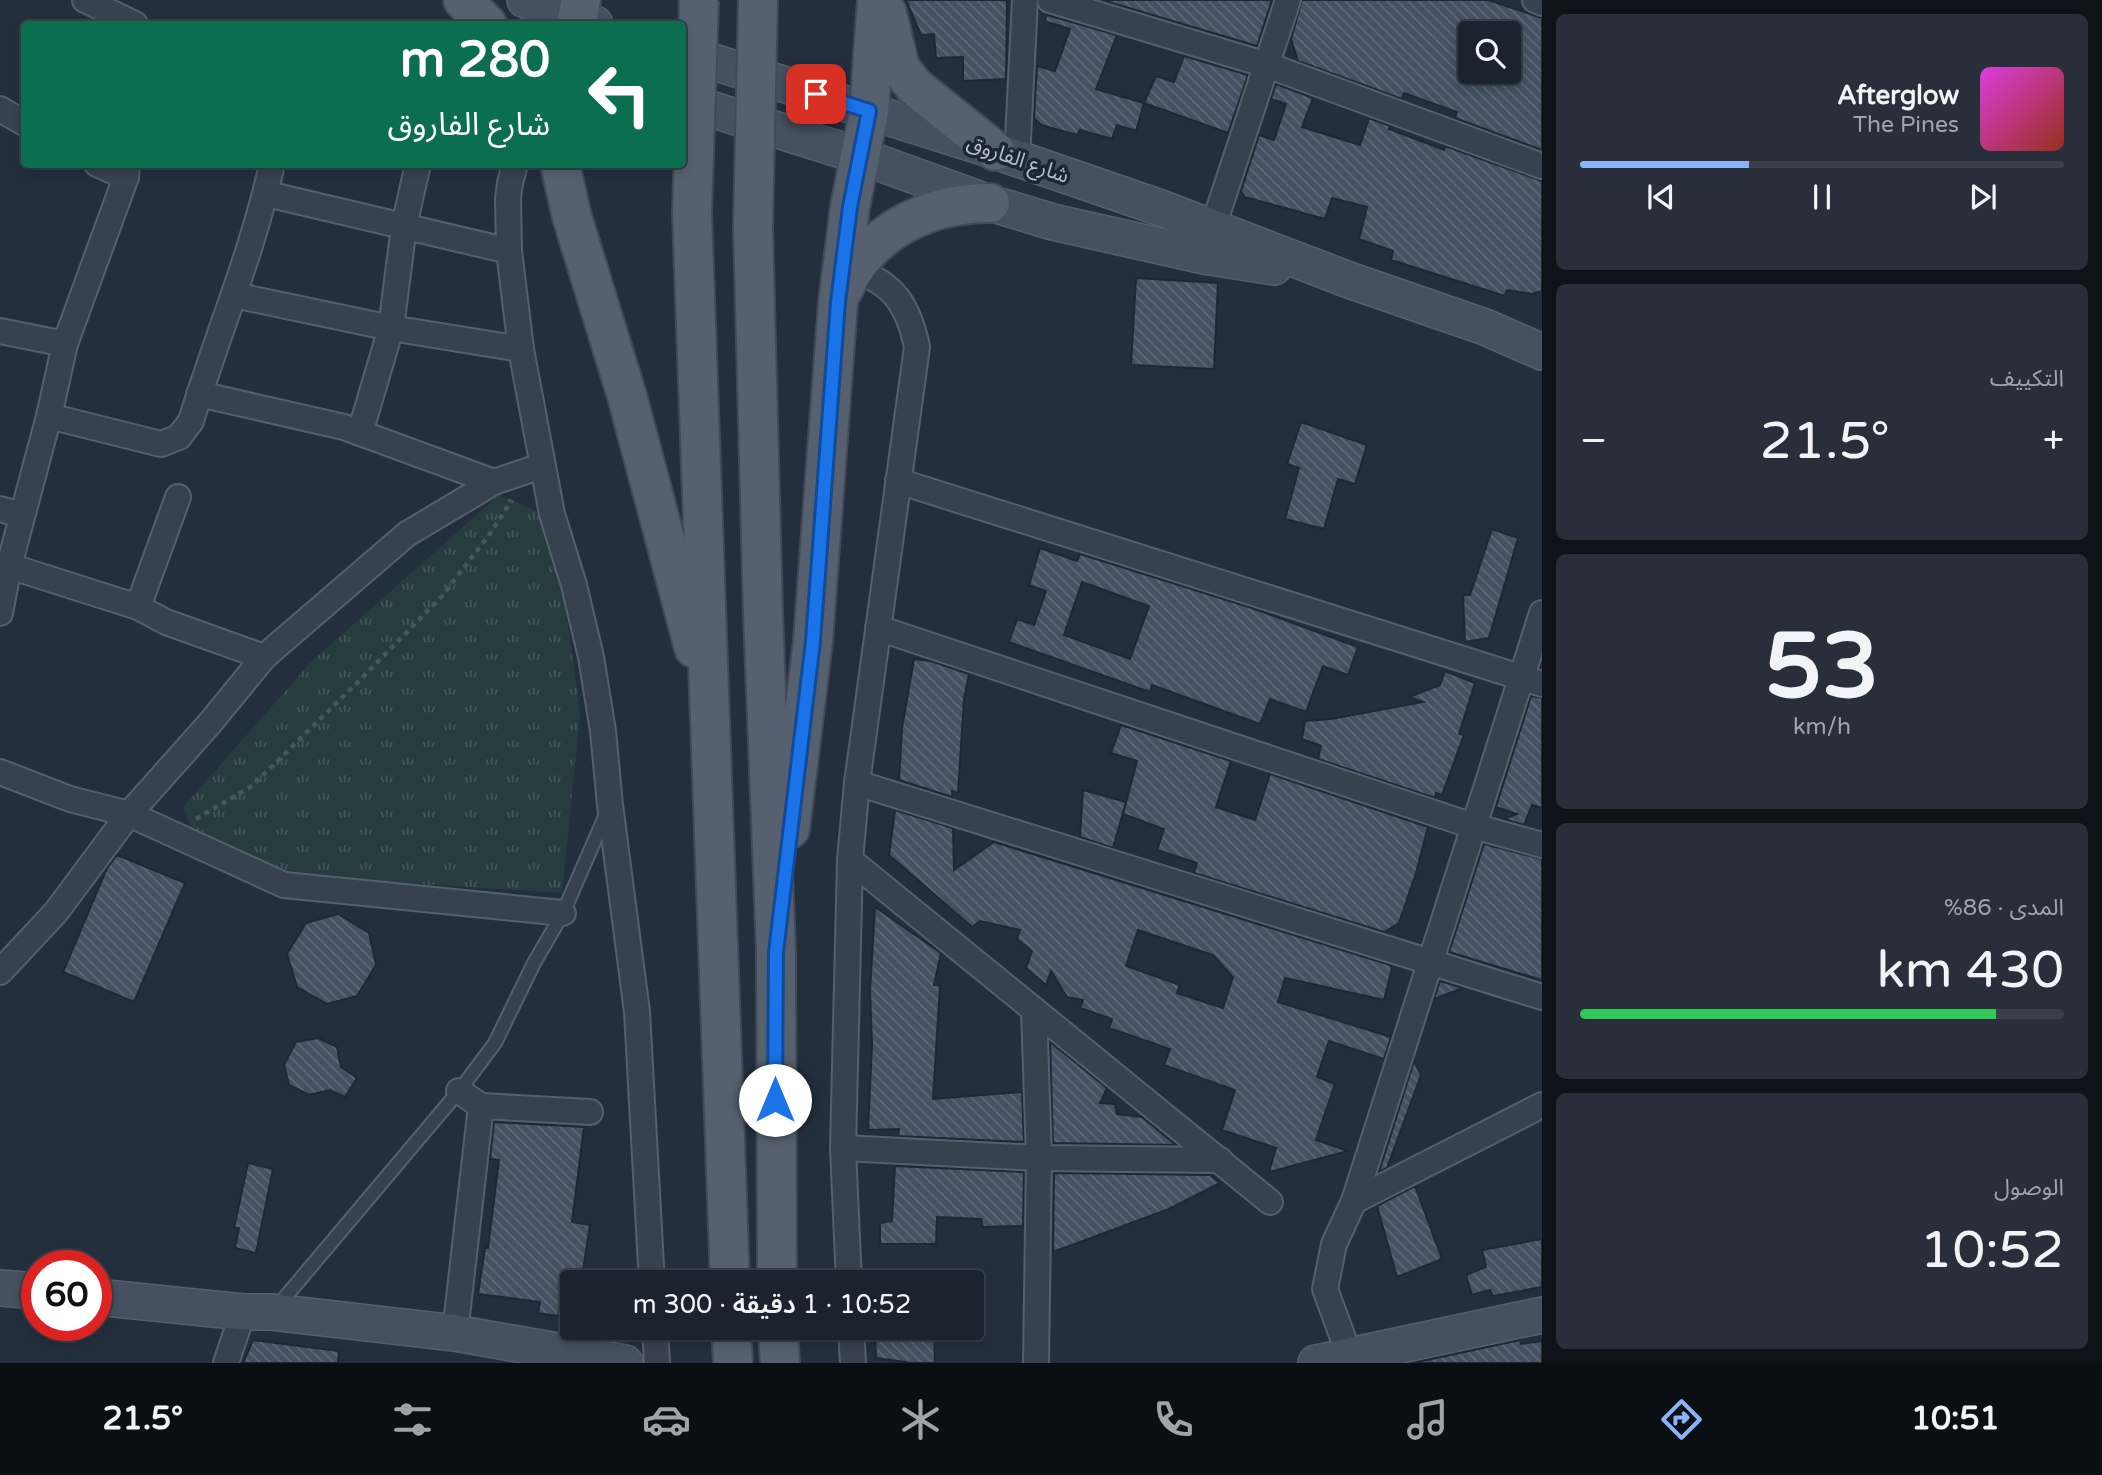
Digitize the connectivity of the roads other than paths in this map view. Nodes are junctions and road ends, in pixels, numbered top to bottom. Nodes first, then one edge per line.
1 (463, 0) edge
2 (525, 0) edge
3 (699, 0) edge
4 (758, 0) edge
5 (877, 0) edge
6 (884, 0) edge
7 (1025, 0) edge
8 (1050, 0) edge
9 (1288, 0) edge
10 (1535, 0) edge
11 (1542, 3) edge
12 (582, 17) edge
13 (484, 21) edge
14 (686, 53) edge
15 (1267, 65) junction
16 (686, 101) edge
17 (0, 109) edge
18 (869, 111) junction
19 (21, 121) edge
20 (1006, 155) junction
21 (860, 156) junction
22 (1542, 166) edge
23 (271, 168) edge
24 (417, 168) edge
25 (514, 168) edge
26 (561, 168) edge
27 (126, 171) edge
28 (267, 194) junction
29 (990, 203) junction
30 (404, 226) junction
31 (1213, 228) junction
32 (509, 251) junction
33 (1349, 280) junction
34 (846, 287) junction
35 (234, 295) junction
36 (1542, 325) edge
37 (1485, 327) junction
38 (391, 328) junction
39 (0, 331) edge
40 (65, 344) junction
41 (521, 349) junction
42 (1542, 352) edge
43 (199, 394) junction
44 (49, 416) junction
45 (360, 433) junction
46 (541, 466) junction
47 (898, 481) junction
48 (494, 482) junction
49 (178, 497) dead end
50 (11, 512) edge
51 (9, 566) junction
52 (138, 607) junction
53 (0, 613) edge
54 (1542, 613) edge
55 (878, 628) junction
56 (264, 657) junction
57 (1531, 681) edge
58 (711, 700) junction
59 (0, 772) edge
60 (857, 783) junction
61 (610, 805) junction
62 (128, 814) junction
63 (1473, 827) junction
64 (1542, 845) edge
65 (850, 860) junction
66 (563, 913) junction
67 (776, 952) junction
68 (1430, 962) junction
69 (0, 972) edge
70 (1542, 998) edge
71 (1034, 1010) junction
72 (459, 1091) junction
73 (1542, 1105) edge
74 (481, 1106) junction
75 (590, 1112) dead end
76 (842, 1148) junction
77 (1039, 1158) junction
78 (1220, 1160) junction
79 (1354, 1201) junction
80 (1270, 1202) dead end
81 (651, 1270) edge
82 (730, 1270) edge
83 (777, 1270) edge
84 (848, 1270) edge
85 (0, 1288) edge
86 (21, 1290) edge
87 (112, 1298) edge
88 (258, 1312) junction
89 (1542, 1315) edge
90 (455, 1333) junction
91 (656, 1340) edge
92 (732, 1340) edge
93 (779, 1340) edge
94 (852, 1340) edge
95 (489, 1352) edge
96 (1350, 1357) junction
97 (226, 1363) edge
98 (625, 1363) edge
99 (657, 1363) edge
100 (733, 1363) edge
101 (780, 1363) edge
102 (853, 1363) edge
103 (1036, 1363) edge
104 (1316, 1363) edge

1 - 13 main road
2 - 12 main road
3 - 58 main road, bridge
4 - 67 main road, bridge
5 - 18 main road
6 - 20 main road
7 - 20 street
8 - 15 street
9 - 15 street
10 - 11 street
14 - 18 main road, شارع الفاروق
15 - 22 street
15 - 31 street
16 - 21 main road, شارع الفاروق
17 - 19 street
18 - 20 main road, شارع الفاروق
18 - 21 main road
20 - 31 main road, شارع الفاروق
21 - 29 main road, شارع الفاروق
21 - 34 main road
23 - 28 street
24 - 30 street
25 - 32 street
26 - 58 main road
27 - 40 street
28 - 30 street
28 - 35 street
29 - 33 main road, شارع الفاروق
29 - 34 main road
30 - 32 street
30 - 38 street
31 - 33 main road, شارع الفاروق
32 - 41 street
33 - 37 main road, شارع الفاروق
34 - 47 street
34 - 67 main road
35 - 38 street
35 - 43 street
36 - 37 main road, شارع الفاروق
37 - 42 main road, شارع الفاروق
38 - 41 street
38 - 45 street
39 - 40 street
40 - 44 street
41 - 46 street
43 - 44 street
43 - 45 street
44 - 50 street
45 - 48 street
46 - 48 street
46 - 61 street
47 - 55 street
47 - 57 street
48 - 56 street
49 - 52 street
50 - 51 street
51 - 52 street
51 - 53 street
52 - 56 street
54 - 57 street
55 - 60 street
55 - 63 street
56 - 62 street
57 - 63 street
58 - 82 main road
59 - 62 street
60 - 65 street
60 - 68 street
61 - 66 lane
61 - 81 street
62 - 66 street
62 - 69 street
63 - 64 street
63 - 68 street
65 - 71 street
65 - 76 street
66 - 72 lane
67 - 83 main road
68 - 70 street
68 - 79 street
71 - 77 street
71 - 78 street
72 - 74 street
72 - 88 lane
73 - 79 street
74 - 75 street
74 - 90 street
76 - 77 street
76 - 84 street
77 - 78 street
77 - 103 street
78 - 80 street
79 - 96 street
85 - 86 main road
87 - 88 main road
88 - 90 main road
88 - 97 street
89 - 96 main road
90 - 95 main road
91 - 99 street
92 - 100 main road
93 - 101 main road
94 - 102 street
95 - 98 main road
96 - 104 main road

